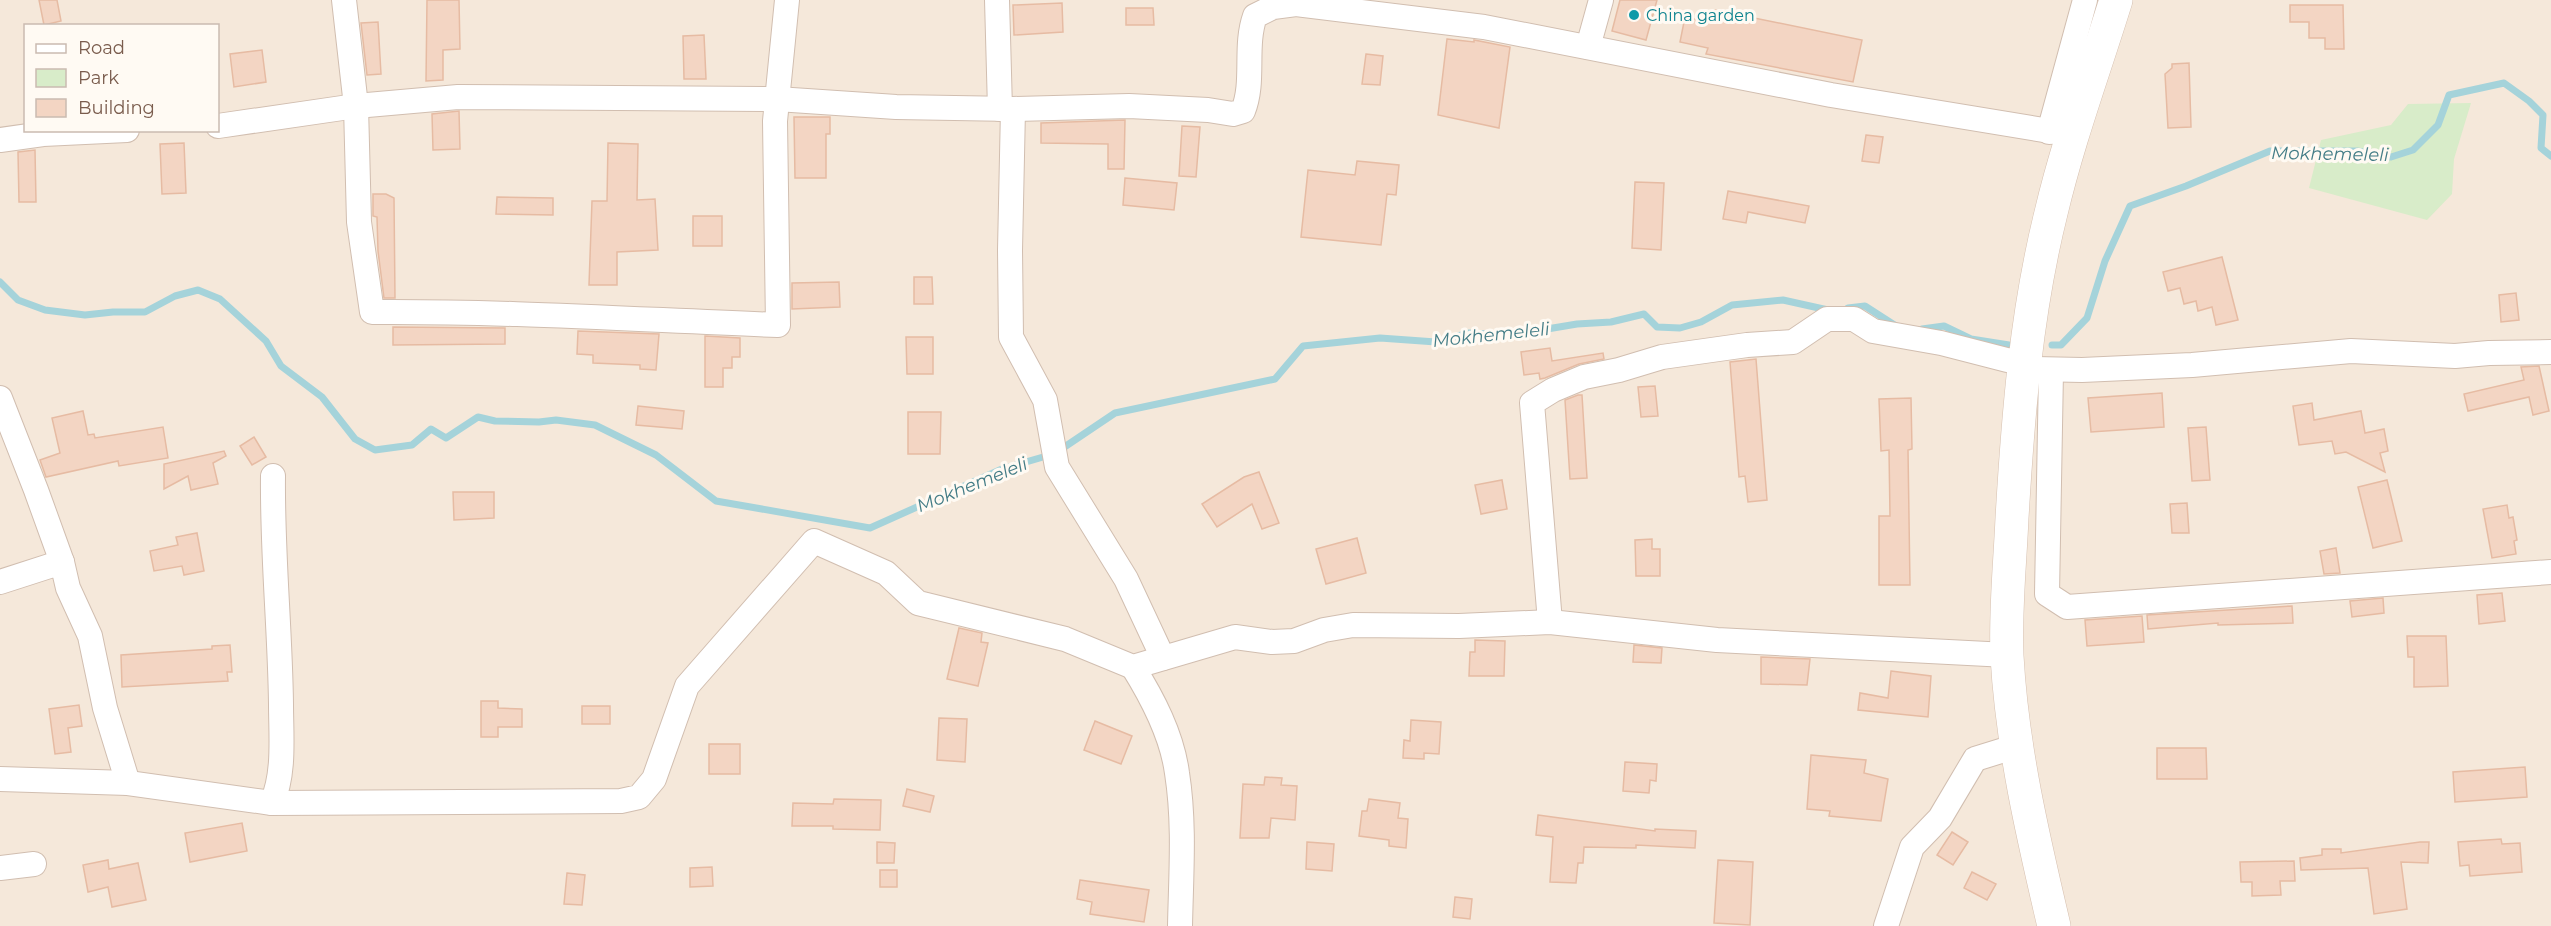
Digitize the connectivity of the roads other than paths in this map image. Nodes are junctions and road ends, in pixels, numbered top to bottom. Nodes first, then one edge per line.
1 (344, 0) edge
2 (787, 0) edge
3 (997, 0) edge
4 (1602, 0) edge
5 (2085, 0) edge
6 (2116, 0) edge
7 (1588, 47) junction
8 (777, 99) junction
9 (356, 106) junction
10 (1007, 109) junction
11 (219, 126) edge
12 (85, 132) edge
13 (2062, 133) junction
14 (0, 140) edge
15 (2551, 352) edge
16 (2033, 366) junction
17 (0, 398) edge
18 (273, 476) dead end
19 (62, 562) junction
20 (2551, 572) edge
21 (0, 582) edge
22 (1550, 622) junction
23 (2007, 656) junction
24 (1163, 658) junction
25 (1133, 667) junction
26 (2017, 746) junction
27 (0, 779) edge
28 (128, 783) junction
29 (272, 803) junction
30 (34, 864) dead end
31 (0, 868) edge
32 (1180, 926) edge
33 (1886, 926) edge
34 (2054, 926) edge

1 - 9 street
2 - 8 street
3 - 10 street
4 - 7 street
5 - 13 street
6 - 13 main road
7 - 10 street
7 - 13 street
8 - 9 street
8 - 9 street
8 - 10 street
9 - 11 street
10 - 24 street
12 - 14 street
13 - 16 main road
15 - 16 street
16 - 20 street
16 - 22 street
16 - 23 main road
17 - 19 street
18 - 29 street
19 - 21 street
19 - 28 street
22 - 23 street
22 - 24 street
23 - 26 main road
24 - 25 street
25 - 29 street
25 - 32 street
26 - 33 street
26 - 34 main road
27 - 28 street
28 - 29 street
30 - 31 street

